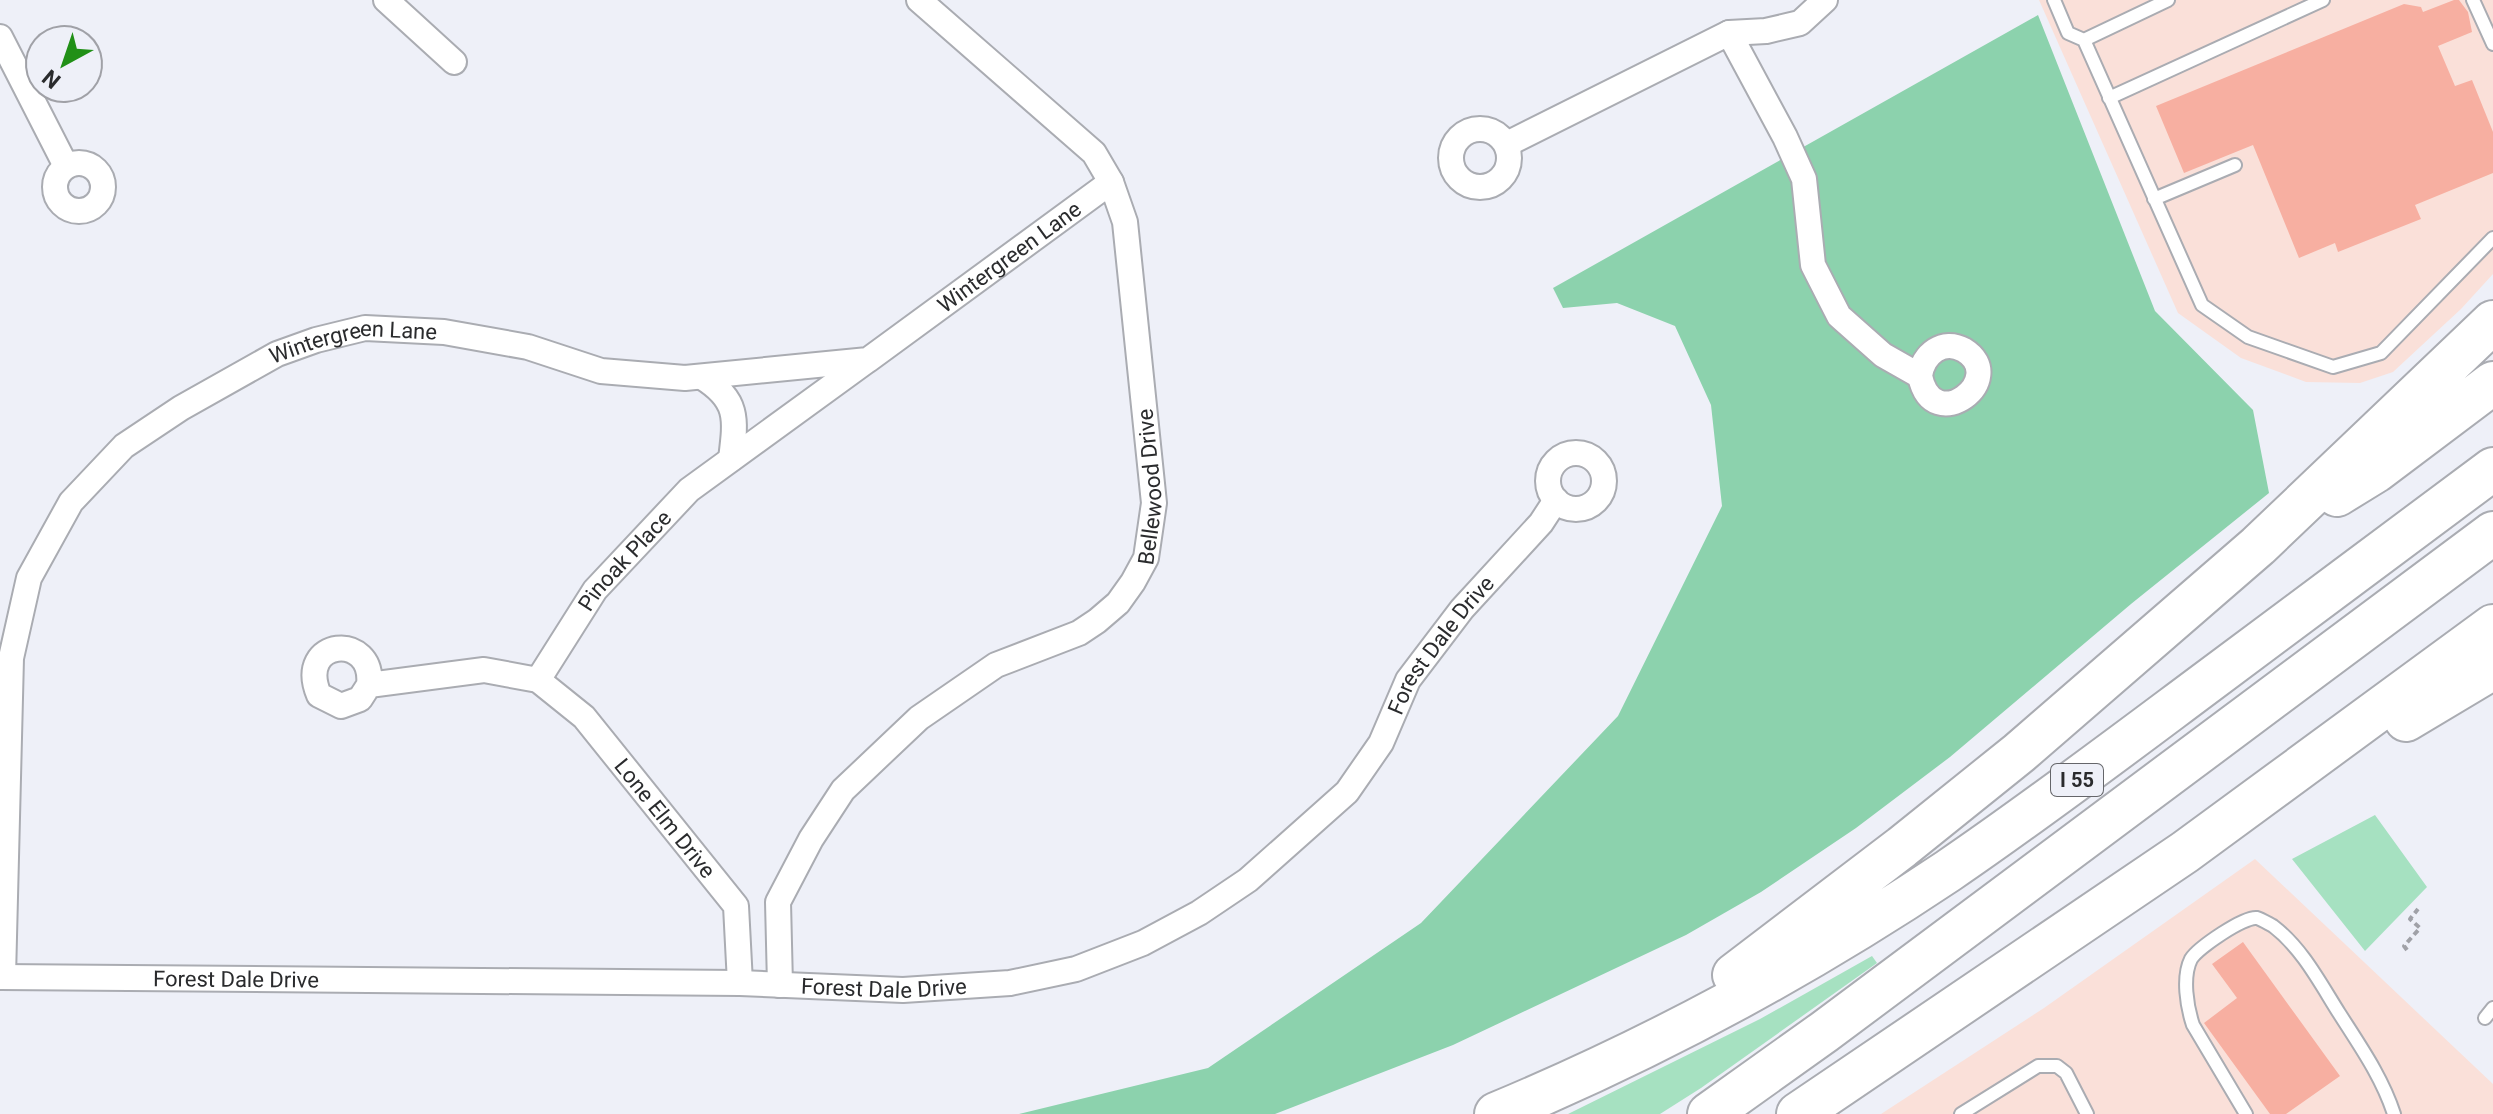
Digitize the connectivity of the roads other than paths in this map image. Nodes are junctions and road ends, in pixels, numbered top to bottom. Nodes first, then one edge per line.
1 (386, 0) edge
2 (919, 0) edge
3 (1825, 0) edge
4 (2054, 0) edge
5 (2168, 0) edge
6 (2323, 0) edge
7 (2473, 0) edge
8 (1729, 33) junction
9 (0, 37) edge
10 (2084, 40) junction
11 (2493, 44) edge
12 (454, 62) dead end
13 (2109, 98) junction
14 (1507, 144) dead end
15 (2235, 165) dead end
16 (66, 166) dead end
17 (1111, 182) junction
18 (2154, 199) junction
19 (2493, 238) edge
20 (2493, 322) edge
21 (868, 360) junction
22 (1920, 376) dead end
23 (702, 377) junction
24 (2493, 383) edge
25 (731, 459) junction
26 (2493, 469) edge
27 (1556, 500) dead end
28 (2493, 533) edge
29 (2258, 546) junction
30 (2493, 626) edge
31 (5, 658) edge
32 (2493, 668) edge
33 (538, 680) junction
34 (369, 685) dead end
35 (2185, 852) junction
36 (786, 887) junction
37 (727, 895) junction
38 (2, 977) edge
39 (740, 983) junction
40 (780, 985) junction
41 (1635, 1051) junction
42 (1496, 1114) edge
43 (1709, 1114) edge
44 (1798, 1114) edge
45 (1961, 1114) edge
46 (2087, 1114) edge
47 (2246, 1114) edge
48 (2394, 1114) edge

1 - 12 street
2 - 17 street, Bellewood Drive
3 - 8 street
4 - 10 lane
5 - 10 lane
6 - 13 lane
7 - 11 lane
8 - 14 street
8 - 22 street
9 - 16 street
10 - 13 lane
13 - 18 lane
15 - 18 lane
17 - 21 street, Wintergreen Lane
17 - 36 street, Bellewood Drive
18 - 19 lane
20 - 29 highway
21 - 23 street, Wintergreen Lane
21 - 25 street, Pinoak Place
23 - 25 street
23 - 31 street, Wintergreen Lane
24 - 29 highway
25 - 33 street, Pinoak Place
26 - 41 highway, I 55
27 - 40 street, Forest Dale Drive
28 - 43 highway, I 55
29 - 41 highway
30 - 35 highway
31 - 38 street, Wintergreen Lane
32 - 35 highway
33 - 34 street
33 - 37 street, Lone Elm Drive
35 - 44 highway
36 - 37 street
36 - 40 street, Bellewood Drive
37 - 39 street, Lone Elm Drive
38 - 39 street, Forest Dale Drive
39 - 40 street, Forest Dale Drive
41 - 42 highway, I 55
45 - 46 lane
47 - 48 lane

